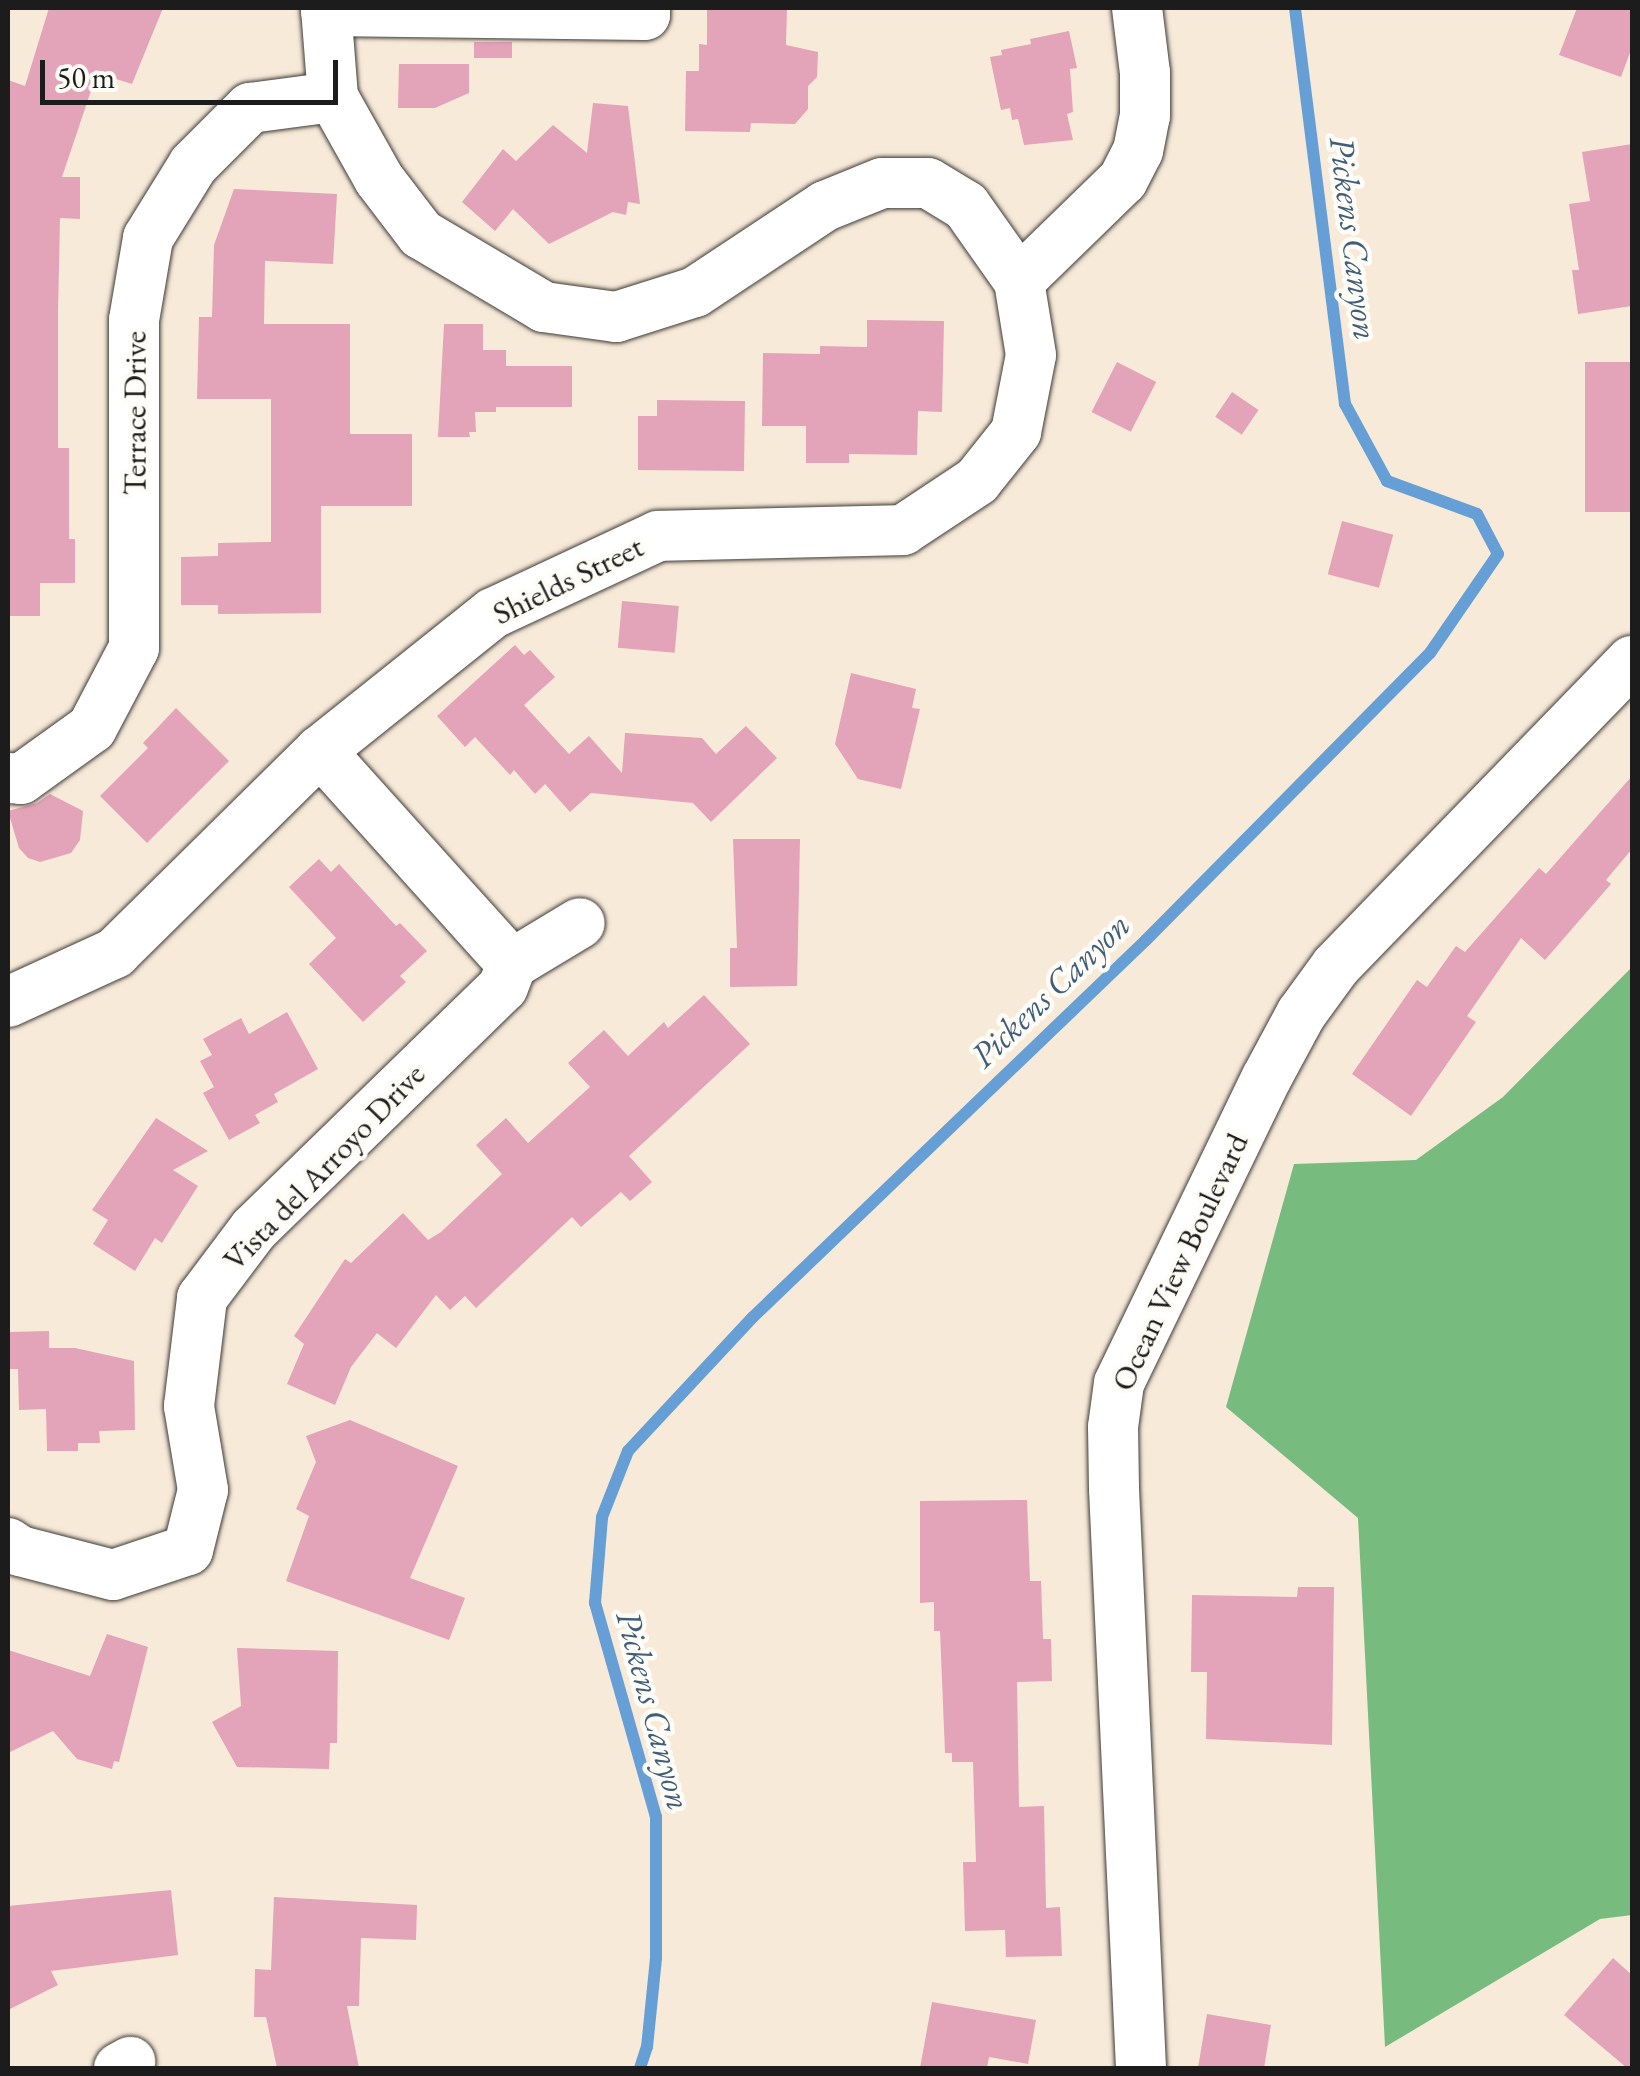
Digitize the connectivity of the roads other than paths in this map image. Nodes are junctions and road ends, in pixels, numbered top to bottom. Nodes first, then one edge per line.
1 (1138, 8) edge
2 (326, 9) edge
3 (645, 11) edge
4 (333, 97) junction
5 (1019, 281) junction
6 (1632, 661) edge
7 (320, 751) junction
8 (8, 778) edge
9 (580, 922) dead end
10 (512, 964) junction
11 (8, 1002) edge
12 (8, 1542) edge
13 (1142, 2068) edge

1 - 5 street
2 - 3 street
2 - 4 street
4 - 5 street
4 - 8 street, Terrace Drive
5 - 7 street, Shields Street
6 - 13 street, Ocean View Boulevard
7 - 10 street
7 - 11 street, Shields Street
9 - 10 street
10 - 12 street, Vista del Arroyo Drive

